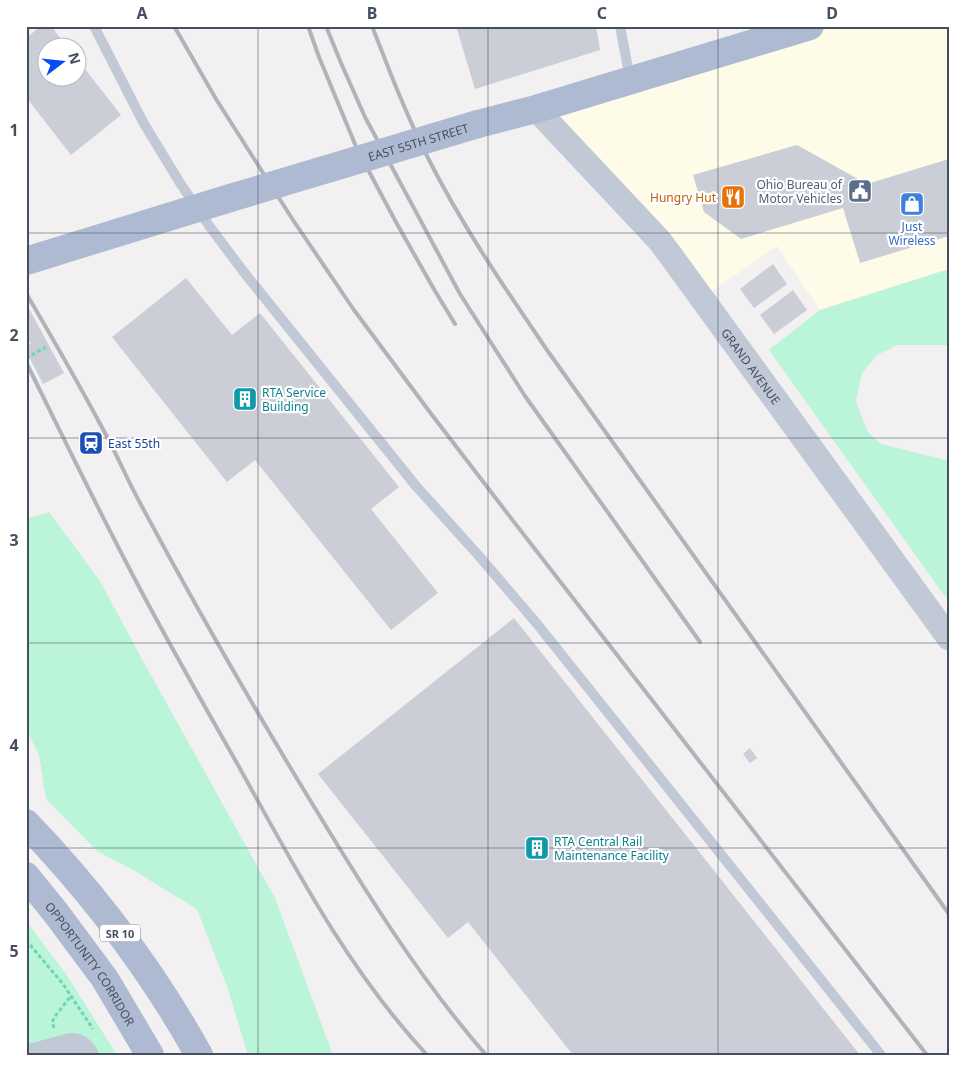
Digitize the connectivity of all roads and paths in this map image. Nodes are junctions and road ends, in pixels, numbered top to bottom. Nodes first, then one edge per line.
1 (94, 26) edge
2 (620, 26) edge
3 (810, 26) edge
4 (630, 80) junction
5 (536, 109) junction
6 (26, 261) edge
7 (46, 347) dead end
8 (26, 358) edge
9 (949, 638) edge
10 (26, 823) edge
11 (26, 876) edge
12 (26, 940) edge
13 (72, 996) junction
14 (94, 1029) dead end
15 (54, 1032) dead end
16 (83, 1049) edge
17 (26, 1055) edge
18 (150, 1055) edge
19 (199, 1055) edge
20 (882, 1055) edge

1 - 20 lane
2 - 4 lane
3 - 4 main road, EAST 55TH STREET
4 - 5 main road, EAST 55TH STREET
5 - 6 main road, EAST 55TH STREET, bridge
5 - 9 street, GRAND AVENUE
7 - 8 path
10 - 19 main road, SR 10
11 - 18 main road, OPPORTUNITY CORRIDOR / SR 10
12 - 13 path
13 - 14 path
13 - 15 path
16 - 17 street

